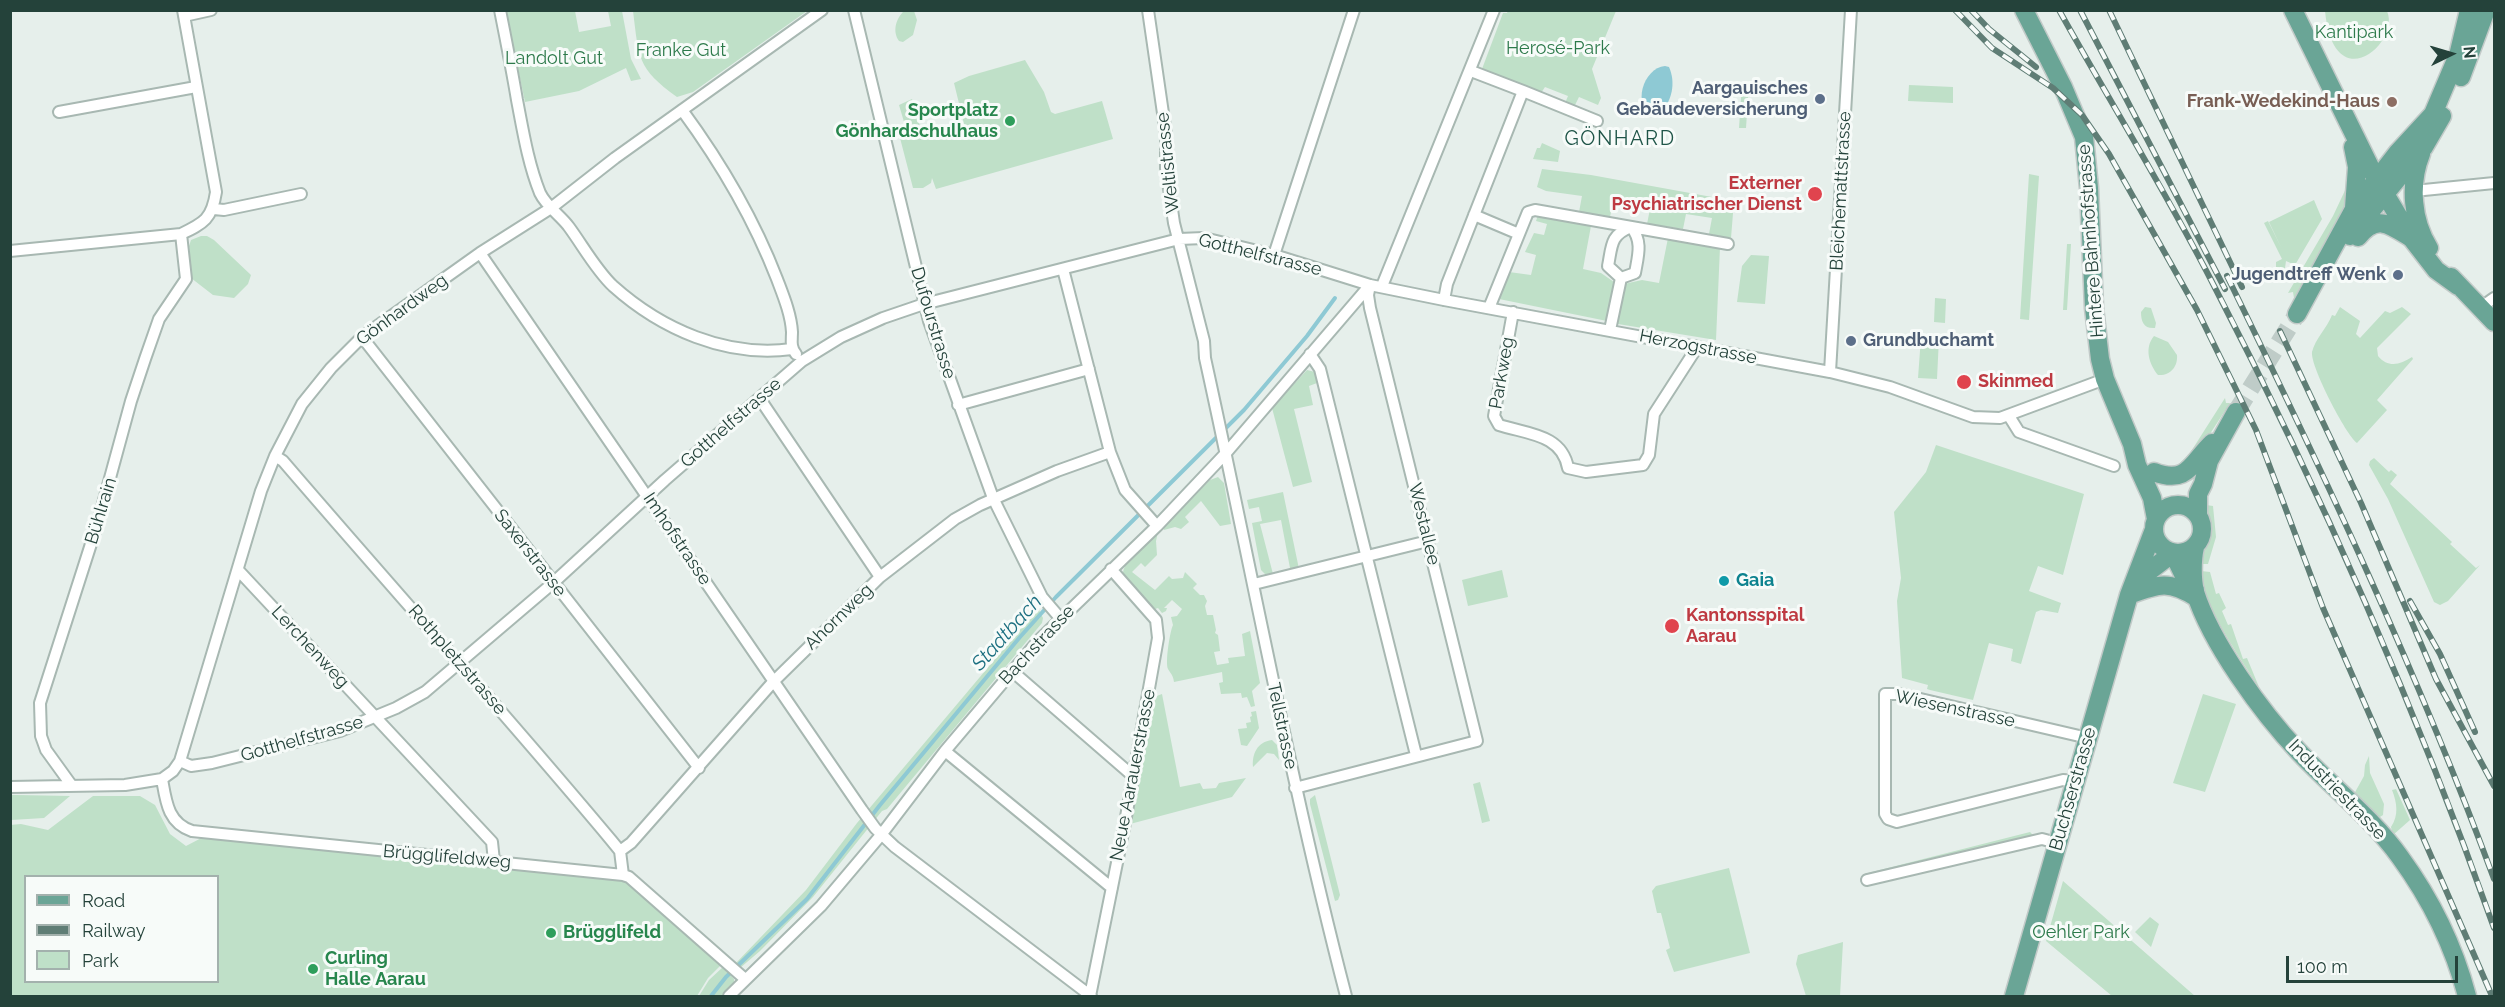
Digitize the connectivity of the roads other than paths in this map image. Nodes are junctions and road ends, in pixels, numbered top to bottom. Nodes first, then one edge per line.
1 (211, 10) edge
2 (500, 10) edge
3 (822, 10) edge
4 (854, 10) edge
5 (1148, 10) edge
6 (1354, 10) edge
7 (1494, 10) edge
8 (1851, 10) edge
9 (2024, 10) edge
10 (2293, 10) edge
11 (2469, 10) edge
12 (2486, 10) edge
13 (183, 13) edge
14 (2458, 55) junction
15 (1471, 71) junction
16 (196, 87) junction
17 (1523, 91) junction
18 (2340, 105) junction
19 (2448, 105) junction
20 (682, 110) junction
21 (59, 112) dead end
22 (1598, 121) dead end
23 (2424, 147) junction
24 (2398, 152) junction
25 (2494, 183) edge
26 (2380, 186) junction
27 (2414, 191) junction
28 (301, 194) dead end
29 (551, 207) junction
30 (214, 209) junction
31 (2354, 209) junction
32 (1474, 216) junction
33 (1631, 227) junction
34 (181, 234) junction
35 (1519, 234) junction
36 (1179, 239) junction
37 (2412, 239) junction
38 (1728, 244) dead end
39 (10, 251) edge
40 (480, 253) junction
41 (1274, 255) junction
42 (2331, 259) junction
43 (1063, 269) junction
44 (1621, 278) junction
45 (1370, 285) junction
46 (1382, 286) junction
47 (2458, 286) junction
48 (1444, 300) junction
49 (2487, 303) edge
50 (924, 304) junction
51 (1489, 308) junction
52 (1514, 312) junction
53 (2297, 314) tunnel mouth
54 (2494, 322) edge
55 (1610, 330) junction
56 (362, 337) junction
57 (1695, 346) junction
58 (792, 349) junction
59 (1310, 354) junction
60 (802, 362) junction
61 (1089, 369) junction
62 (1830, 372) junction
63 (2105, 379) junction
64 (760, 399) junction
65 (958, 405) junction
66 (2236, 412) tunnel mouth
67 (2009, 416) junction
68 (2224, 432) junction
69 (2132, 444) junction
70 (1225, 448) junction
71 (1110, 452) junction
72 (275, 456) junction
73 (2209, 461) junction
74 (2114, 466) dead end
75 (2154, 472) junction
76 (649, 497) junction
77 (993, 498) junction
78 (2176, 505) junction
79 (2198, 516) junction
80 (1154, 523) junction
81 (2152, 526) junction
82 (1428, 541) junction
83 (2195, 547) junction
84 (2173, 553) junction
85 (1367, 556) junction
86 (1111, 569) junction
87 (238, 570) junction
88 (880, 577) junction
89 (553, 583) junction
90 (1254, 584) junction
91 (2132, 588) junction
92 (2196, 595) junction
93 (1060, 618) junction
94 (459, 665) junction
95 (1012, 671) junction
96 (773, 682) junction
97 (376, 718) junction
98 (2088, 738) junction
99 (945, 751) junction
100 (1416, 755) junction
101 (180, 761) junction
102 (699, 768) junction
103 (1133, 776) junction
104 (162, 779) junction
105 (2075, 781) junction
106 (72, 786) junction
107 (10, 787) edge
108 (1295, 788) junction
109 (881, 835) junction
110 (2057, 843) junction
111 (620, 851) junction
112 (494, 861) junction
113 (623, 874) junction
114 (1867, 880) dead end
115 (1112, 888) junction
116 (745, 979) junction
117 (729, 996) edge
118 (1090, 996) edge
119 (1346, 996) edge
120 (2014, 996) edge
121 (2467, 996) edge

1 - 13 street
2 - 29 street
3 - 20 street, Gönhardweg
4 - 50 street, Dufourstrasse
5 - 36 street, Weltistrasse
6 - 41 street
7 - 15 street
8 - 62 street, Bleichemattstrasse
9 - 63 main road, Hintere Bahnhofstrasse
10 - 18 main road
11 - 14 main road
12 - 19 main road
13 - 16 street
14 - 19 main road
14 - 24 main road
15 - 17 street
15 - 46 street
16 - 21 street
16 - 30 street
17 - 22 street
17 - 32 street
18 - 24 main road
18 - 26 main road
18 - 31 main road
19 - 23 main road
20 - 29 street, Gönhardweg
20 - 58 street
23 - 24 main road
23 - 26 main road
23 - 27 main road
24 - 26 main road
25 - 27 street
26 - 31 main road
26 - 37 main road
26 - 42 main road
27 - 47 main road
28 - 30 street
29 - 40 street, Gönhardweg
29 - 58 street
30 - 34 street
31 - 42 main road
32 - 35 street
32 - 48 street
33 - 35 street
33 - 38 street
33 - 44 street
33 - 44 street
34 - 39 street
34 - 106 street, Bühlrain
35 - 51 street
36 - 41 street, Gotthelfstrasse
36 - 43 street, Gotthelfstrasse
36 - 70 street, Weltistrasse
37 - 42 main road
37 - 47 main road
40 - 56 street, Gönhardweg
40 - 76 street, Imhofstrasse
41 - 45 street, Gotthelfstrasse
42 - 53 main road
43 - 50 street, Gotthelfstrasse
43 - 61 street
44 - 55 street
45 - 46 street, Herzogstrasse
45 - 59 street, Bachstrasse
45 - 82 street, Westallee
46 - 48 street, Herzogstrasse
47 - 49 main road
48 - 51 street, Herzogstrasse
49 - 54 main road
50 - 60 street, Gotthelfstrasse
50 - 65 street, Dufourstrasse
51 - 52 street, Herzogstrasse
52 - 55 street, Herzogstrasse
52 - 57 street, Parkweg
55 - 57 street, Herzogstrasse
56 - 72 street, Gönhardweg
56 - 89 street, Saxerstrasse
57 - 62 street, Herzogstrasse
58 - 60 street
59 - 70 street, Bachstrasse
59 - 85 street
60 - 64 street, Gotthelfstrasse
61 - 65 street
61 - 71 street
62 - 67 street, Herzogstrasse
63 - 67 street, Herzogstrasse
63 - 69 main road, Hintere Bahnhofstrasse
64 - 76 street, Gotthelfstrasse
64 - 88 street
65 - 77 street, Dufourstrasse
66 - 68 main road
67 - 74 street
68 - 73 main road
68 - 75 main road
69 - 75 main road, Hintere Bahnhofstrasse
69 - 81 main road, Hintere Bahnhofstrasse
70 - 80 street, Bachstrasse
70 - 90 street, Tellstrasse
71 - 77 street, Ahornweg
71 - 80 street
72 - 87 street, Gönhardweg
72 - 94 street, Rothpletzstrasse
73 - 78 main road
73 - 79 main road
75 - 78 main road, Hintere Bahnhofstrasse
76 - 89 street, Gotthelfstrasse
76 - 96 street, Imhofstrasse
77 - 88 street, Ahornweg
77 - 93 street, Dufourstrasse
78 - 79 main road
78 - 81 main road
79 - 83 main road
80 - 86 street, Bachstrasse
81 - 84 main road
81 - 91 main road, Buchserstrasse
82 - 85 street
82 - 100 street, Westallee
83 - 84 main road
83 - 92 main road, Industriestrasse
84 - 91 main road
84 - 92 main road, Industriestrasse
85 - 90 street
85 - 100 street
86 - 93 street, Bachstrasse
86 - 103 street, Neue Aarauerstrasse
87 - 97 street, Lerchenweg
87 - 101 street, Gönhardweg
88 - 96 street, Ahornweg
89 - 94 street, Gotthelfstrasse
89 - 102 street, Saxerstrasse
90 - 108 street, Tellstrasse
91 - 92 main road
91 - 98 main road, Buchserstrasse
92 - 121 main road, Industriestrasse
93 - 95 street, Bachstrasse
94 - 97 street, Gotthelfstrasse
94 - 111 street, Rothpletzstrasse
95 - 99 street, Bachstrasse
95 - 103 street
96 - 102 street, Ahornweg
96 - 109 street, Imhofstrasse
97 - 101 street, Gotthelfstrasse
97 - 112 street, Lerchenweg
98 - 105 main road, Buchserstrasse
98 - 105 street, Wiesenstrasse
99 - 109 street, Bachstrasse
99 - 115 street
100 - 108 street
101 - 104 street
102 - 111 street, Ahornweg
103 - 115 street, Neue Aarauerstrasse
104 - 106 street
104 - 112 street, Brügglifeldweg
105 - 110 main road, Buchserstrasse
106 - 107 street
108 - 119 street, Tellstrasse
109 - 116 street, Bachstrasse
109 - 118 street, Imhofstrasse
110 - 114 street
110 - 120 main road, Buchserstrasse
111 - 113 street
112 - 113 street, Brügglifeldweg
113 - 116 street
115 - 118 street, Neue Aarauerstrasse
116 - 117 street, Bachstrasse

